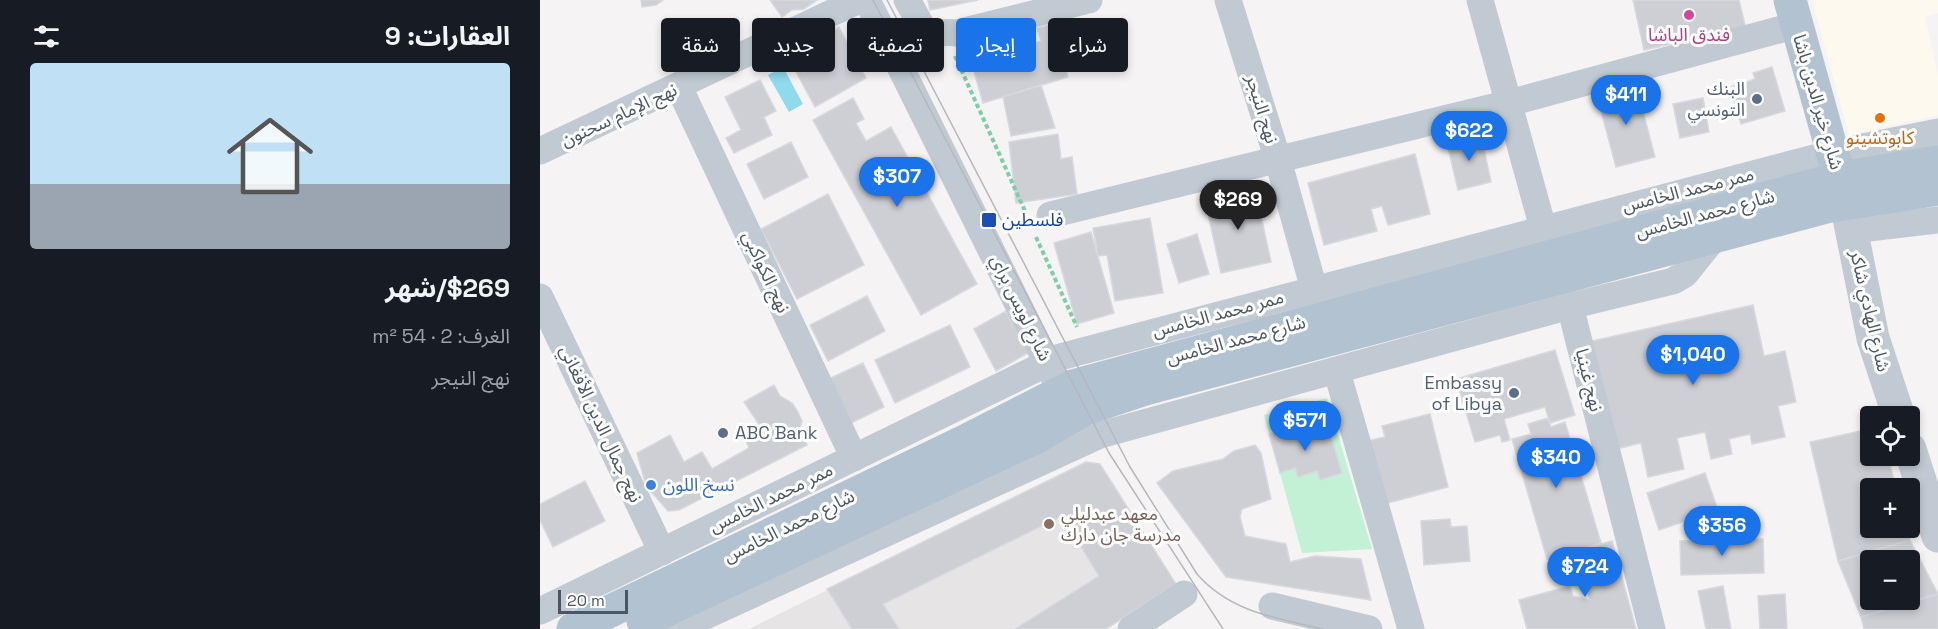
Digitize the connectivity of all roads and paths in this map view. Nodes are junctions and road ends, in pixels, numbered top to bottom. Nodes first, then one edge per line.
1 (859, 0) edge
2 (867, 0) edge
3 (907, 0) edge
4 (1089, 0) edge
5 (1228, 0) edge
6 (1480, 0) edge
7 (1793, 12) edge
8 (946, 31) junction
9 (679, 87) junction
10 (1509, 104) junction
11 (1938, 132) edge
12 (540, 151) edge
13 (1278, 160) junction
14 (1938, 162) edge
15 (1938, 189) edge
16 (1843, 191) junction
17 (1938, 220) edge
18 (1038, 222) junction
19 (1542, 228) junction
20 (1714, 238) junction
21 (1314, 289) junction
22 (540, 297) edge
23 (1570, 306) junction
24 (1077, 327) dead end
25 (1337, 372) junction
26 (1054, 377) junction
27 (1895, 406) edge
28 (854, 458) junction
29 (1915, 466) edge
30 (1938, 536) edge
31 (662, 552) junction
32 (1184, 594) dead end
33 (1272, 606) dead end
34 (540, 611) edge
35 (573, 629) edge
36 (626, 629) edge
37 (677, 629) edge
38 (1131, 629) edge
39 (1370, 629) edge
40 (1411, 629) edge
41 (1652, 629) edge

1 - 9 street, نهج الإمام سحنون
2 - 26 street, شارع لويس براي
3 - 8 street
4 - 8 street
5 - 13 street, نهج النيجر
6 - 10 street
7 - 10 street
7 - 16 main road, شارع خير الدين باشا
8 - 18 path
9 - 12 street, نهج الإمام سحنون
9 - 28 street, نهج الكواكبي
10 - 13 street
10 - 19 street
11 - 16 street, ممر محمد الخامس
13 - 18 street
13 - 21 street, نهج النيجر
14 - 16 main road, شارع محمد الخامس
15 - 16 main road, شارع محمد الخامس
16 - 17 street, شارع محمد الخامس
16 - 19 street, ممر محمد الخامس
16 - 20 main road, شارع محمد الخامس
16 - 26 main road, شارع محمد الخامس
16 - 27 street, شارع الهادي شاكر
18 - 24 path
19 - 21 street, ممر محمد الخامس
20 - 23 street
20 - 36 main road, شارع محمد الخامس
21 - 26 street, ممر محمد الخامس
22 - 31 street, نهج جمال الدين الأفغاني
23 - 25 street
23 - 41 street, نهج غينيا
25 - 37 street
25 - 40 street
26 - 28 street, ممر محمد الخامس
26 - 35 main road, شارع محمد الخامس
28 - 31 street, ممر محمد الخامس
29 - 30 street
31 - 34 street, ممر محمد الخامس
32 - 38 street
33 - 39 street

